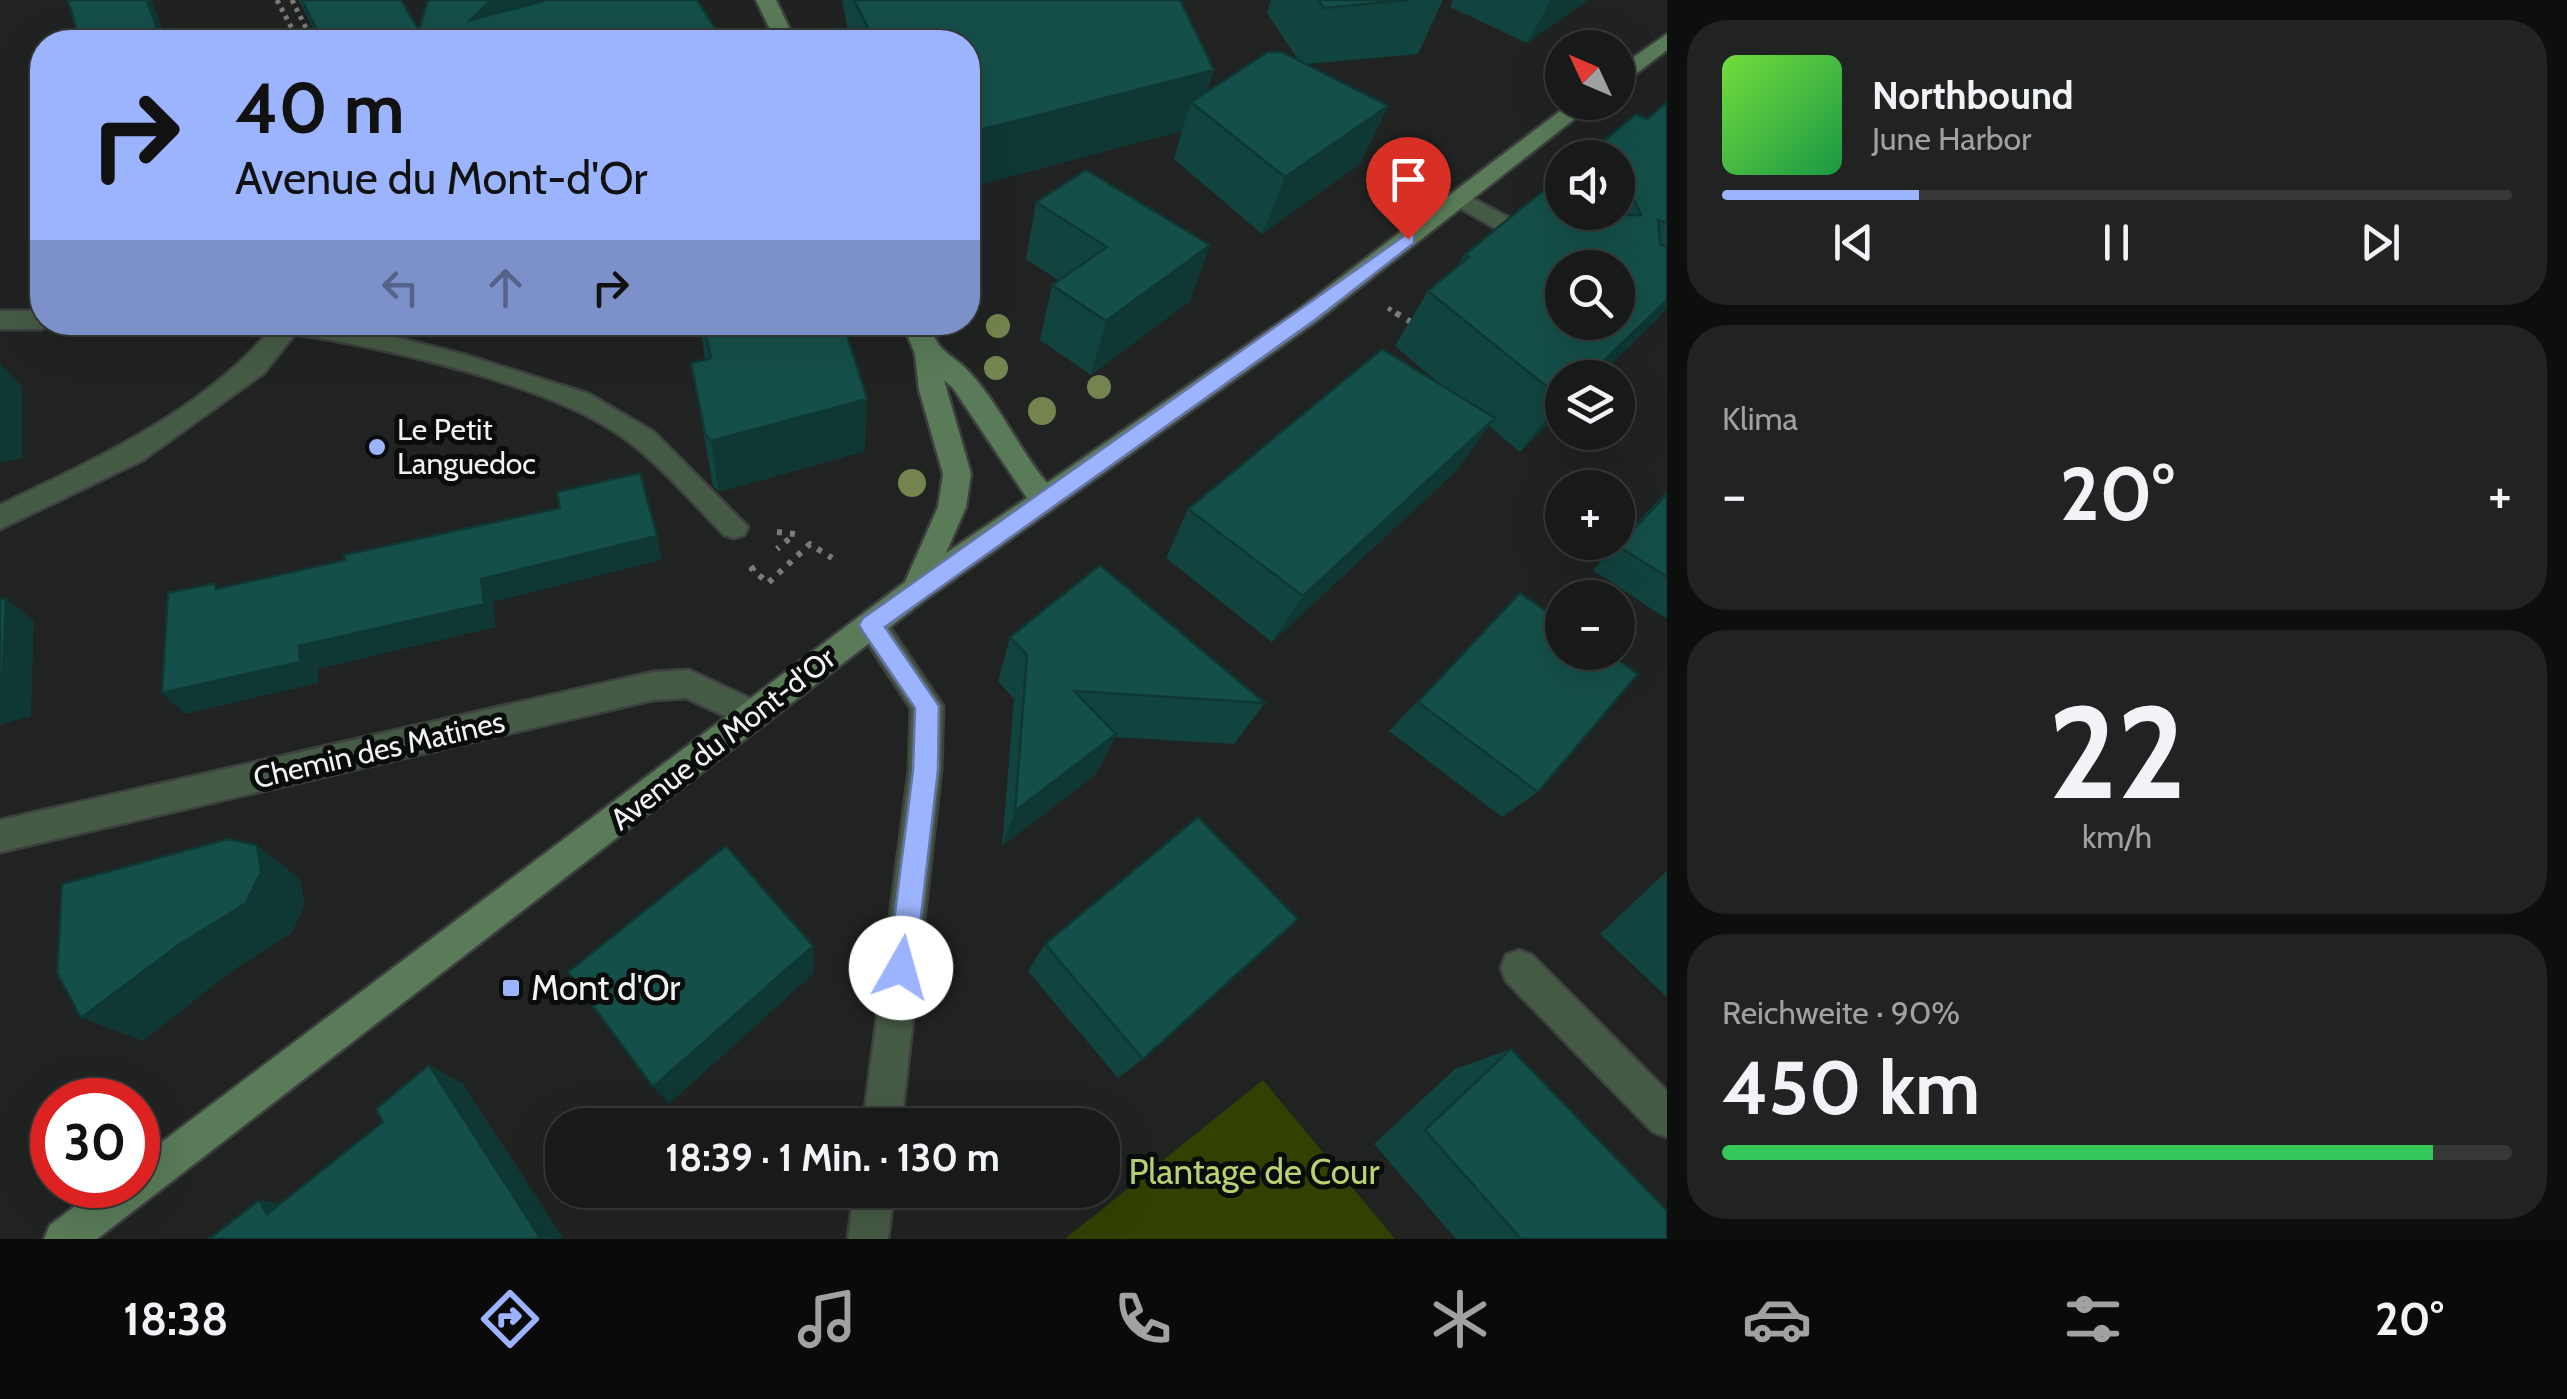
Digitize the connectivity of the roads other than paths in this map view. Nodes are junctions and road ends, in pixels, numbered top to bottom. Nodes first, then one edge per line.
1 (766, 0) edge
2 (780, 30) edge
3 (1667, 40) edge
4 (1635, 65) edge
5 (1563, 120) edge
6 (1461, 199) junction
7 (1552, 250) edge
8 (0, 320) edge
9 (30, 320) edge
10 (275, 335) edge
11 (340, 335) edge
12 (920, 335) edge
13 (928, 354) junction
14 (1046, 500) junction
15 (0, 518) edge
16 (734, 528) road end
17 (915, 591) junction
18 (871, 625) junction
19 (753, 715) junction
20 (0, 836) edge
21 (1519, 968) dead end
22 (884, 1108) edge
23 (1667, 1118) edge
24 (160, 1166) edge
25 (105, 1208) edge
26 (872, 1208) edge
27 (64, 1239) edge
28 (868, 1239) edge

1 - 2 street
3 - 4 street
5 - 6 street, Avenue du Mont-d'Or
6 - 7 street
6 - 14 street, Avenue du Mont-d'Or
8 - 9 street
10 - 15 street
11 - 16 street
12 - 13 street
13 - 14 street
13 - 17 street
14 - 17 street, Avenue du Mont-d'Or
17 - 18 street, Avenue du Mont-d'Or
18 - 19 street, Avenue du Mont-d'Or
18 - 22 street
19 - 20 street, Chemin des Matines
19 - 24 street, Avenue du Mont-d'Or
21 - 23 street
25 - 27 street, Avenue du Mont-d'Or
26 - 28 street

